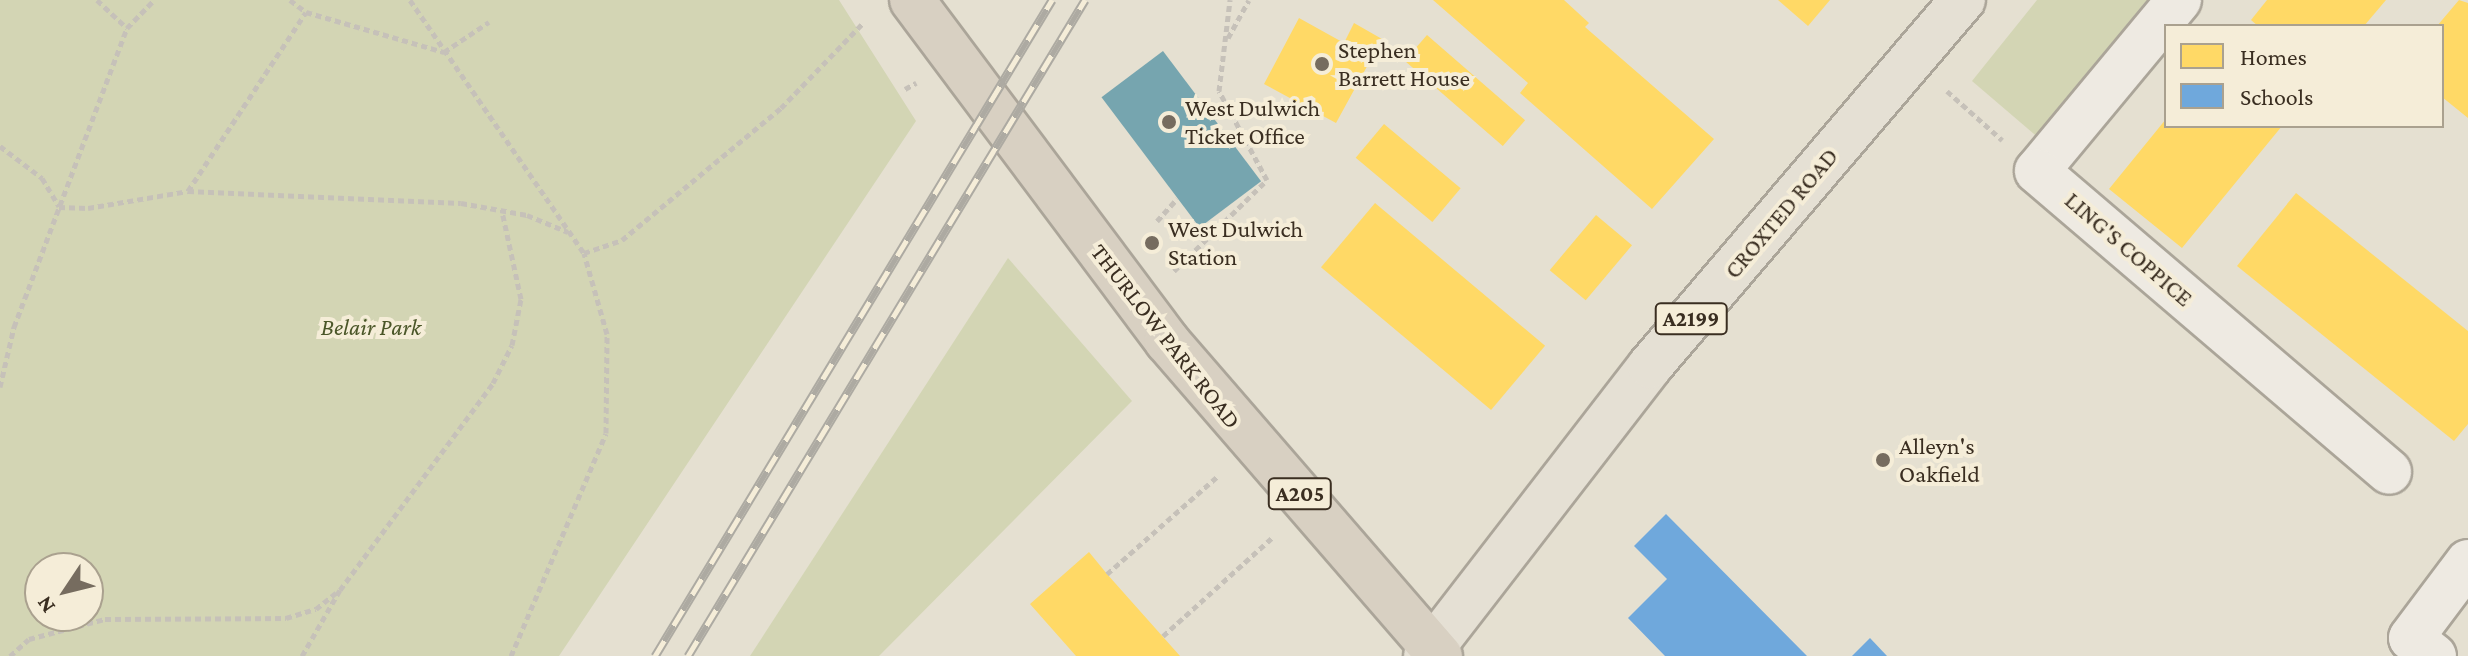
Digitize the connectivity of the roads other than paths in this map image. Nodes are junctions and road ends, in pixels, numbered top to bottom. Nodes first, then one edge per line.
1 (912, 0) edge
2 (1963, 0) edge
3 (2179, 0) edge
4 (2389, 472) dead end
5 (2468, 562) edge
6 (1433, 653) edge
7 (2434, 656) edge

1 - 6 highway, THURLOW PARK ROAD / A205
2 - 6 main road, CROXTED ROAD / A2199
3 - 4 street, LING'S COPPICE
5 - 7 street

